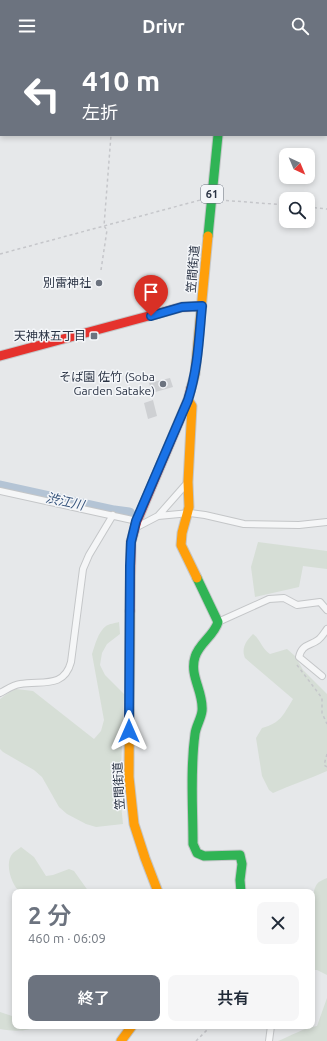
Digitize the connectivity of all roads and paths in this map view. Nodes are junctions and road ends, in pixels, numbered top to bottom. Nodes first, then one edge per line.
1 (111, 136) edge
2 (218, 136) edge
3 (212, 199) junction
4 (279, 204) edge
5 (315, 208) edge
6 (327, 209) edge
7 (104, 224) junction
8 (0, 254) edge
9 (101, 270) dead end
10 (202, 306) junction
11 (0, 356) edge
12 (188, 400) junction
13 (188, 482) junction
14 (0, 491) edge
15 (186, 514) junction
16 (113, 515) junction
17 (158, 516) junction
18 (327, 522) edge
19 (135, 525) junction
20 (327, 610) edge
21 (218, 622) junction
22 (327, 629) edge
23 (299, 657) junction
24 (322, 676) dead end
25 (0, 693) edge
26 (327, 724) edge
27 (327, 754) edge
28 (327, 767) edge
29 (157, 889) edge
30 (240, 889) edge
31 (130, 1029) edge
32 (208, 1029) edge
33 (271, 1029) edge
34 (121, 1041) edge
35 (196, 1041) edge
36 (269, 1041) edge

1 - 7 path
2 - 3 main road, 笠間街道 / 61
3 - 4 path
3 - 7 path
3 - 10 main road, 笠間街道 / 61
5 - 6 path
7 - 8 path
7 - 9 path
10 - 11 main road
10 - 12 main road, 笠間街道 / 61
12 - 13 main road
12 - 19 main road, 笠間街道 / 61
13 - 15 main road
13 - 17 street
14 - 16 street
15 - 17 street
15 - 18 street
15 - 21 main road
16 - 19 street
16 - 25 street
17 - 19 street
19 - 29 main road, 笠間街道 / 61
20 - 21 street
21 - 30 main road
22 - 23 street
23 - 24 street
23 - 26 path
27 - 28 path
31 - 34 main road
32 - 35 path
33 - 36 street

